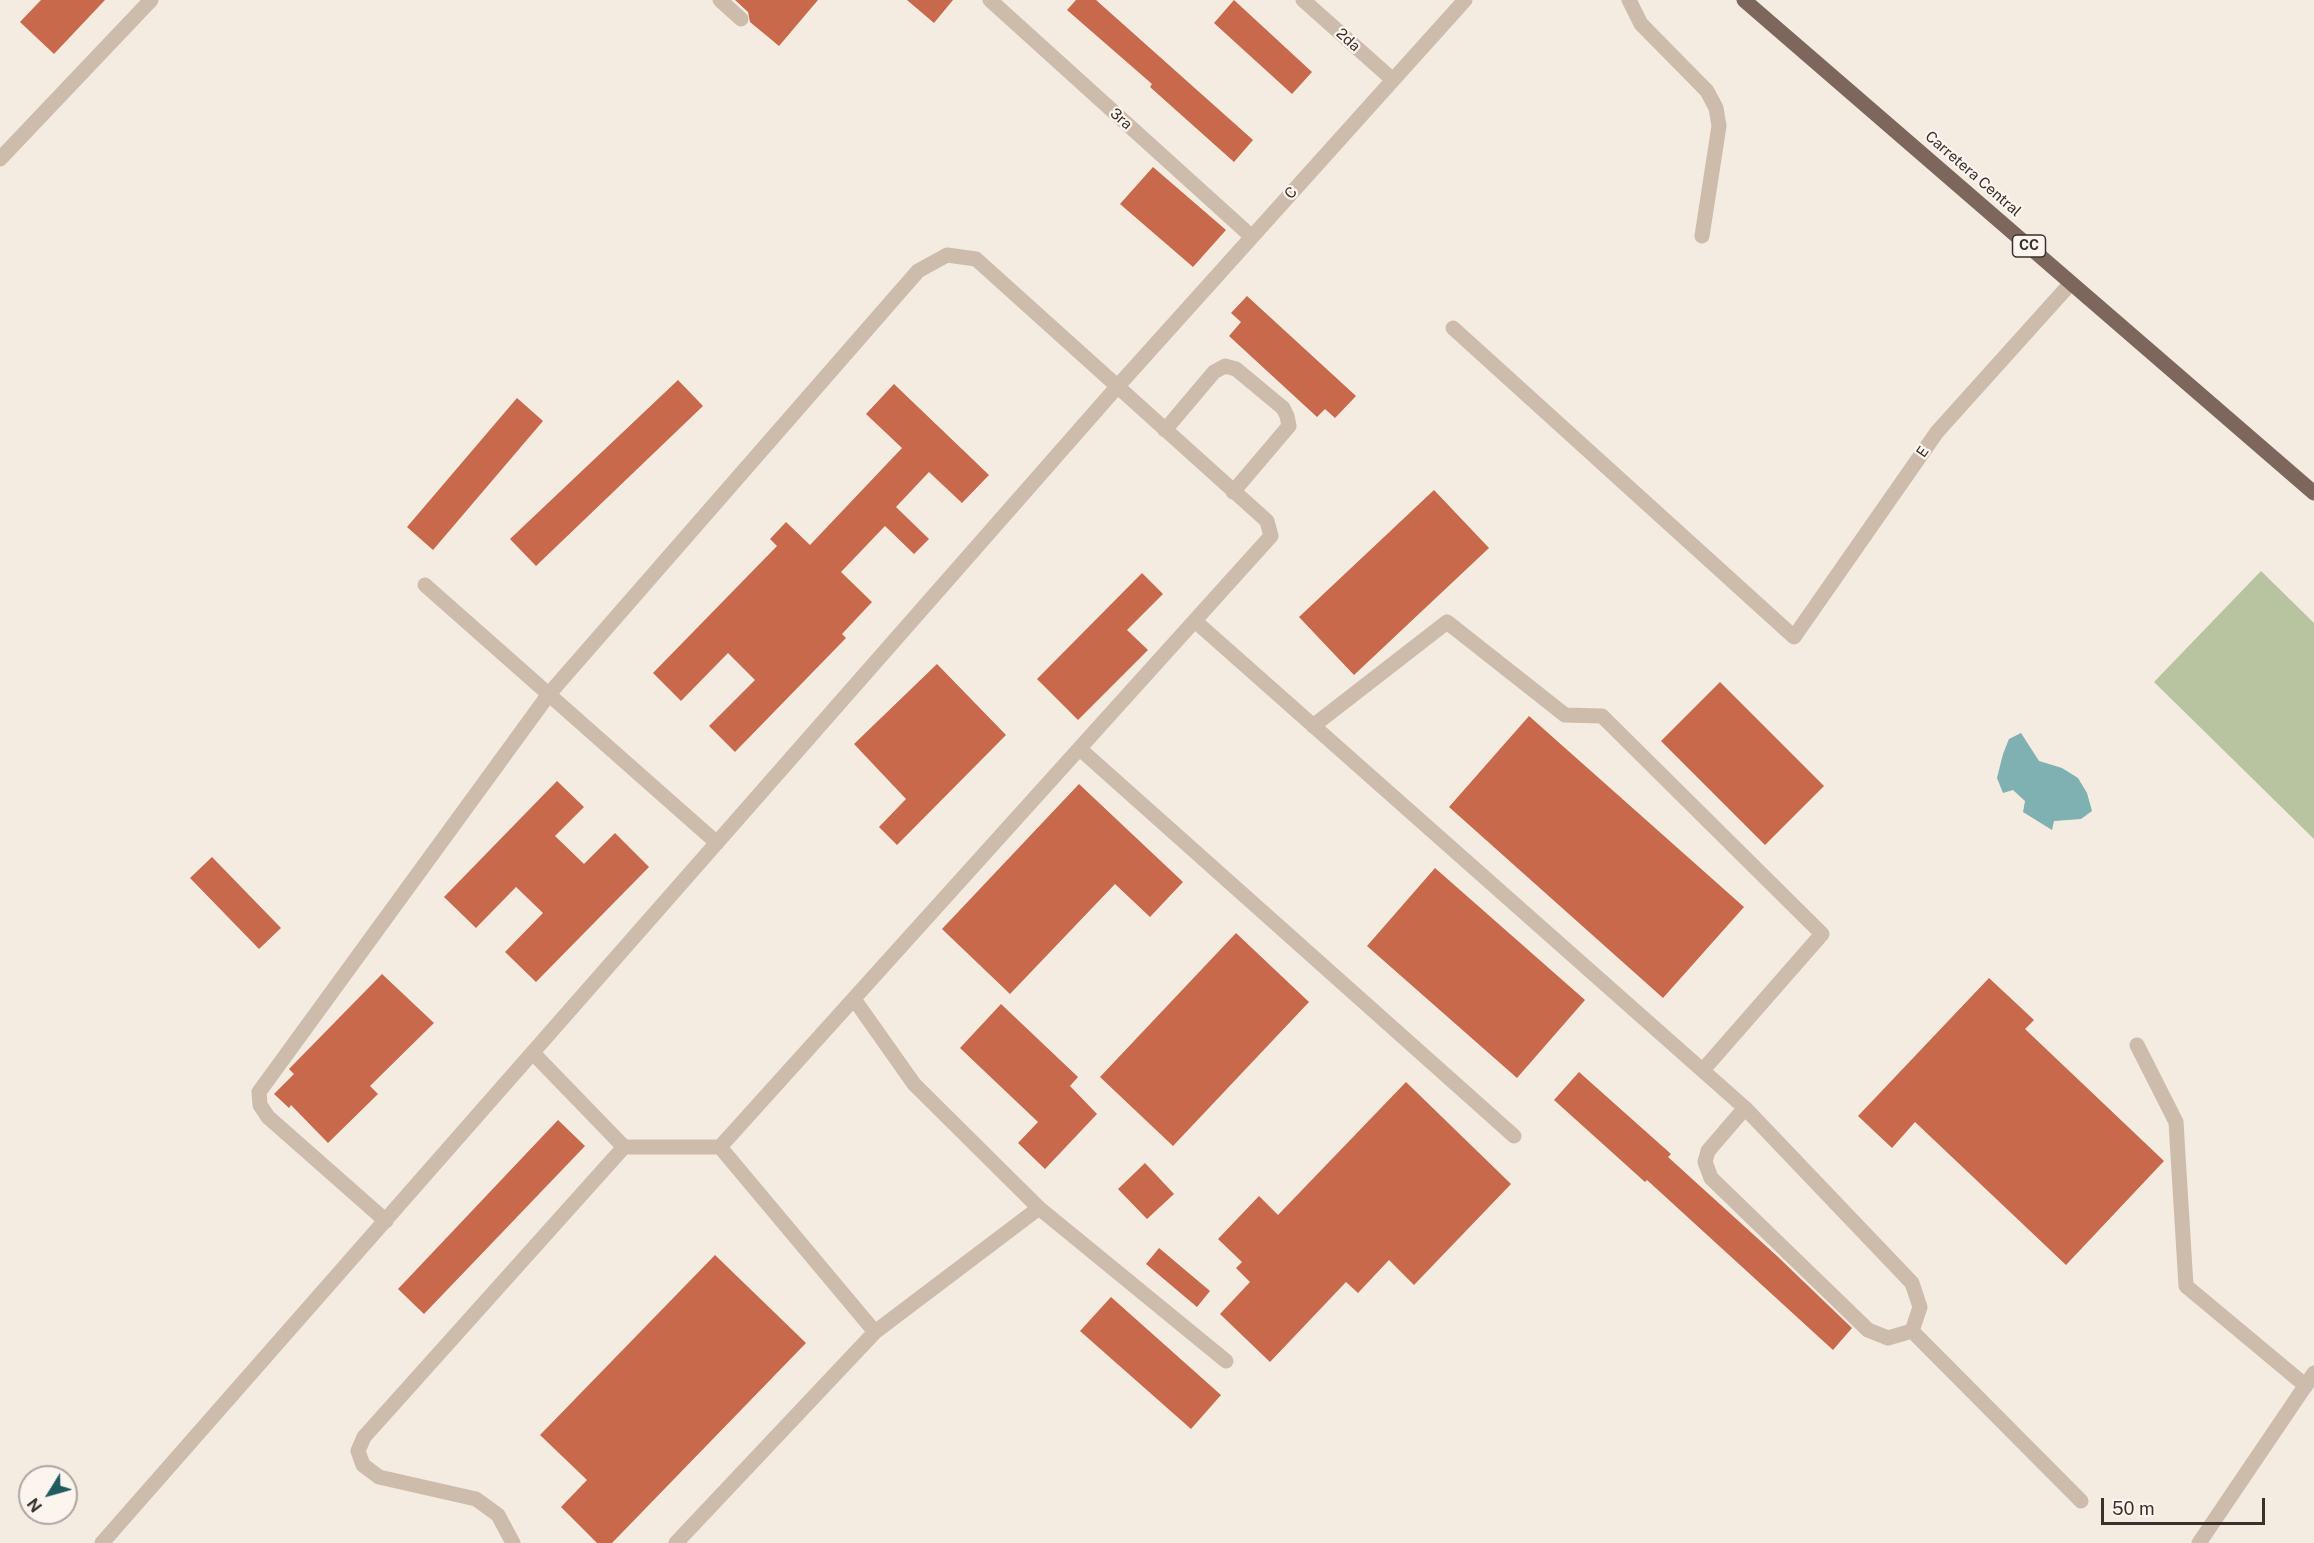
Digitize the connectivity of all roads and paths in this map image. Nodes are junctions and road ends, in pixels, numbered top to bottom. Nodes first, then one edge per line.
1 (151, 0) edge
2 (720, 0) edge
3 (990, 0) edge
4 (1303, 0) edge
5 (1465, 0) edge
6 (1629, 0) edge
7 (1744, 0) edge
8 (741, 19) dead end
9 (1393, 80) junction
10 (0, 159) edge
11 (1702, 236) dead end
12 (1252, 237) junction
13 (2071, 283) junction
14 (1453, 328) dead end
15 (1117, 387) junction
16 (1165, 430) junction
17 (1233, 492) junction
18 (2314, 493) edge
19 (425, 585) dead end
20 (1195, 621) junction
21 (549, 694) junction
22 (1313, 726) junction
23 (1080, 748) junction
24 (717, 843) junction
25 (854, 999) junction
26 (2137, 1045) dead end
27 (533, 1053) junction
28 (1703, 1070) junction
29 (1745, 1108) junction
30 (1514, 1136) dead end
31 (720, 1147) junction
32 (624, 1148) junction
33 (1039, 1208) junction
34 (386, 1221) junction
35 (1912, 1331) junction
36 (875, 1332) junction
37 (1226, 1361) dead end
38 (2310, 1380) edge
39 (2081, 1501) dead end
40 (102, 1543) edge
41 (513, 1543) edge
42 (676, 1543) edge
43 (2199, 1543) edge

1 - 10 street
2 - 8 street
3 - 12 street, 3ra
4 - 9 street, 2da
5 - 9 street, C
6 - 11 street
7 - 13 main road, Carretera Central / CC
9 - 12 street, C
12 - 15 street, C
13 - 14 street, E
13 - 18 main road, Carretera Central / CC
15 - 16 street
15 - 21 street
15 - 24 street, C
16 - 17 street
16 - 17 street
17 - 20 street
19 - 21 street
20 - 22 street
20 - 23 street
21 - 24 street
21 - 34 street
22 - 28 street
22 - 28 street
23 - 25 street
23 - 30 street
24 - 27 street, C
25 - 31 street
25 - 33 street
26 - 38 street
27 - 32 street
27 - 34 street, C
28 - 29 street
29 - 35 street
29 - 35 street
31 - 32 street
31 - 36 street
32 - 41 street
33 - 36 street
33 - 37 street
34 - 40 street, C
35 - 39 street
36 - 42 street
38 - 43 street

